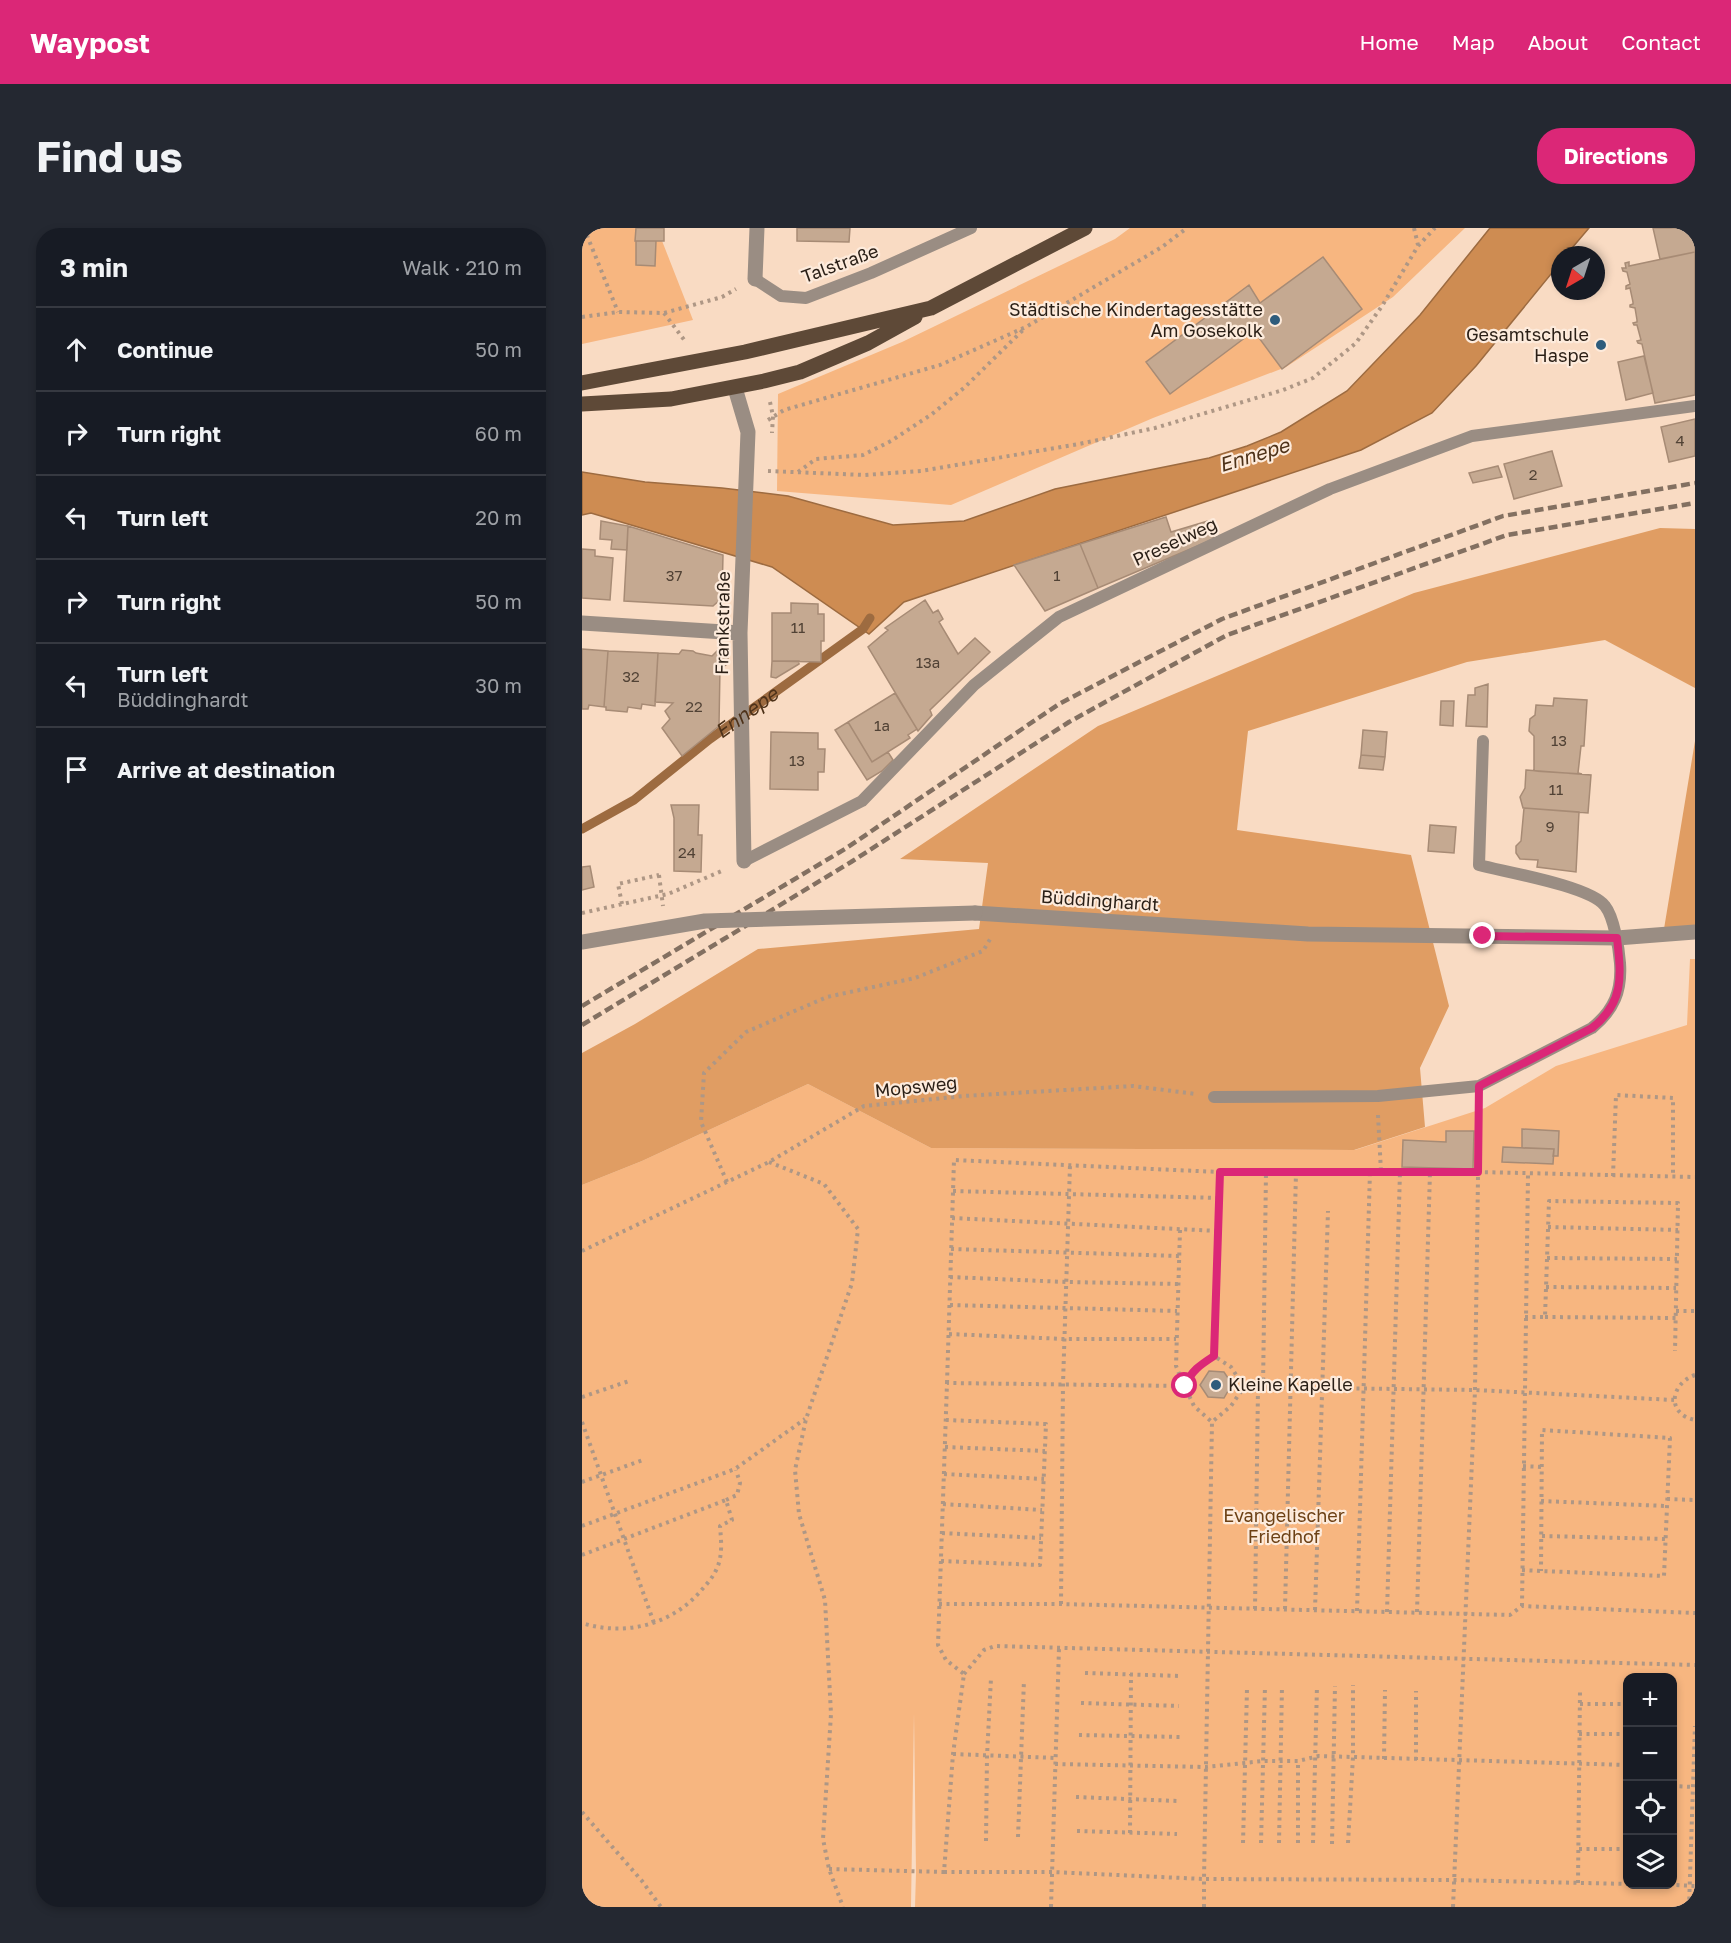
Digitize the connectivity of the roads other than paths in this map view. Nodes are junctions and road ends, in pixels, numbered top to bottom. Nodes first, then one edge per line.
1 (757, 228) edge
2 (971, 228) edge
3 (1085, 228) edge
4 (755, 279) joint
5 (931, 308) junction
6 (582, 383) edge
7 (735, 388) junction
8 (582, 404) edge
9 (1695, 406) edge
10 (582, 623) edge
11 (740, 633) junction
12 (1483, 741) dead end
13 (744, 861) joint
14 (1695, 932) edge
15 (1617, 938) junction
16 (582, 942) edge
17 (1215, 1097) road end

1 - 4 street
2 - 4 lane, Talstraße
3 - 5 main road
5 - 6 main road
5 - 7 main road
7 - 8 main road
7 - 11 street, Frankstraße
9 - 13 lane, Preselweg
10 - 11 street
11 - 13 street, Frankstraße
12 - 15 lane
14 - 15 street, Büddinghardt
15 - 16 street, Büddinghardt, bridge
15 - 17 lane

